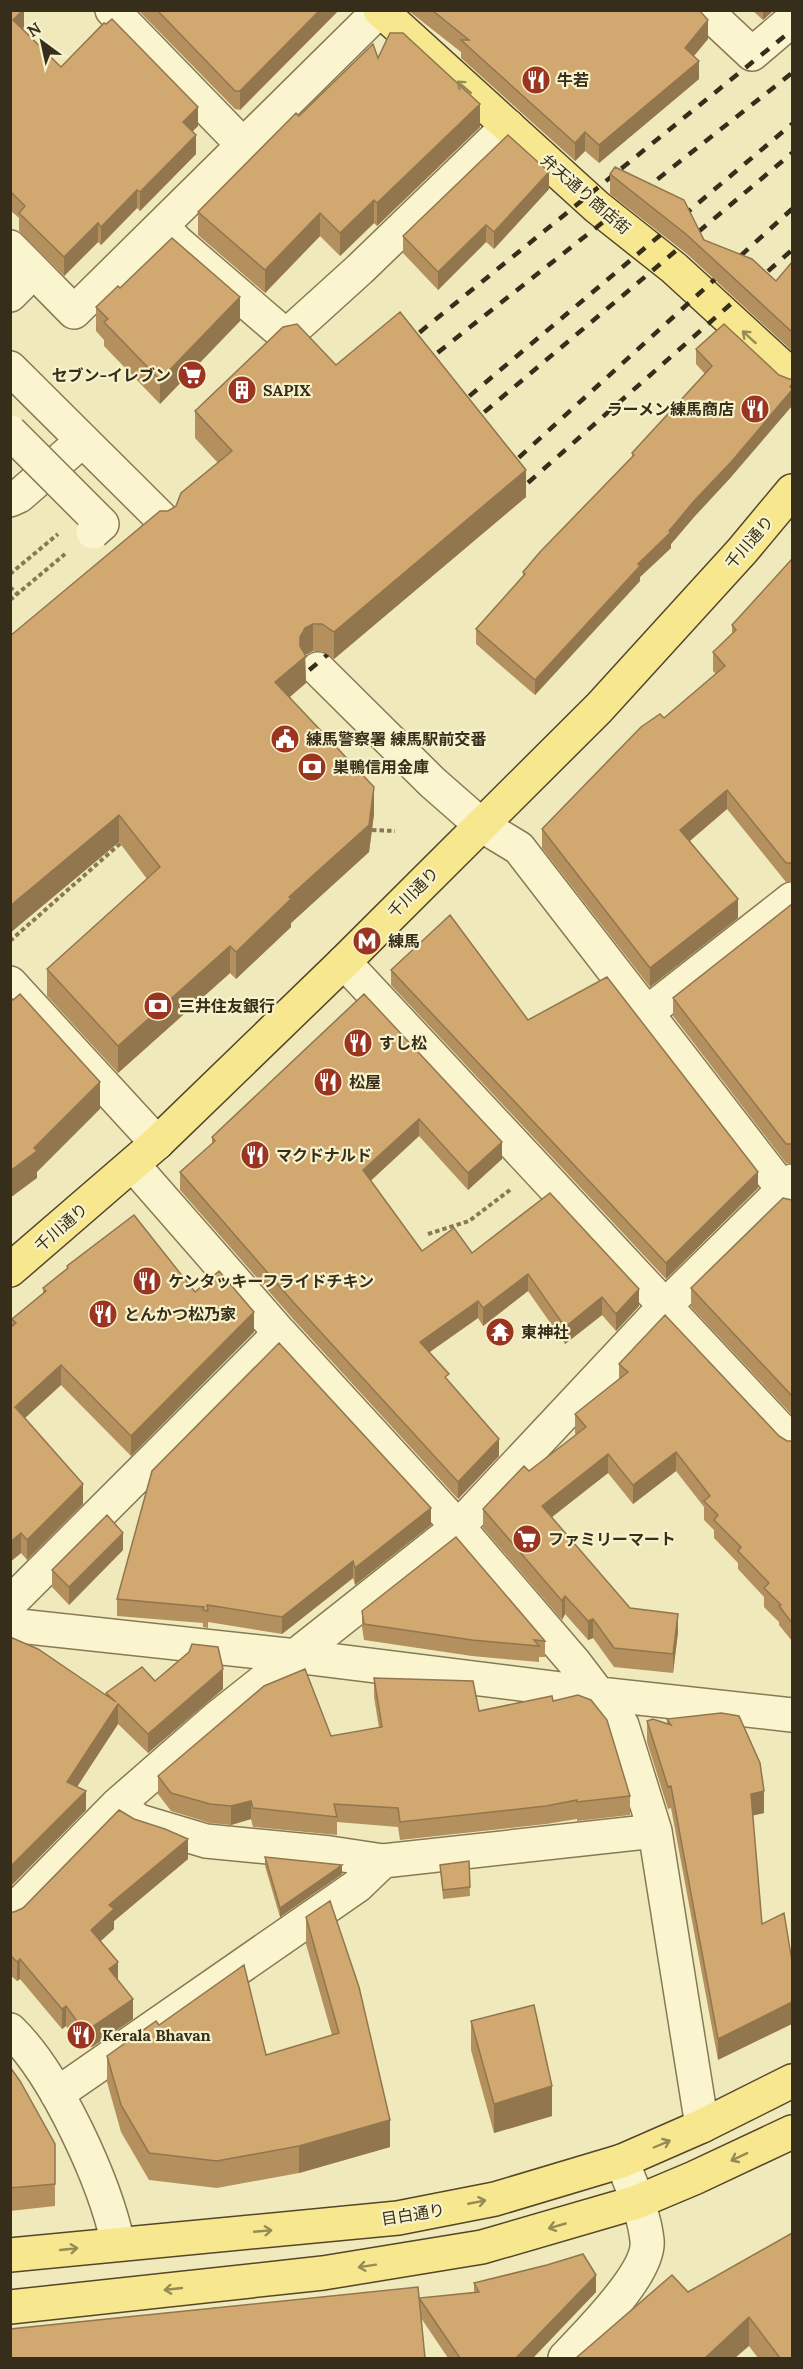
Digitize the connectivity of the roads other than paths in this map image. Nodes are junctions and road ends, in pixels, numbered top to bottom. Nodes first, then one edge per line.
1 (112, 10) edge
2 (705, 10) edge
3 (380, 11) edge
4 (792, 20) edge
5 (508, 126) junction
6 (244, 146) junction
7 (162, 226) junction
8 (11, 273) edge
9 (10, 368) edge
10 (792, 376) edge
11 (10, 432) edge
12 (82, 441) junction
13 (792, 491) edge
14 (13, 502) edge
15 (164, 520) edge
16 (89, 535) road end
17 (318, 669) dead end
18 (481, 825) junction
19 (792, 899) edge
20 (344, 962) junction
21 (10, 983) edge
22 (648, 1012) junction
23 (157, 1143) junction
24 (133, 1165) junction
25 (789, 1191) edge
26 (10, 1270) edge
27 (666, 1305) junction
28 (280, 1333) junction
29 (792, 1442) edge
30 (458, 1527) junction
31 (10, 1603) edge
32 (10, 1625) edge
33 (296, 1656) junction
34 (601, 1694) junction
35 (792, 1715) edge
36 (117, 1805) junction
37 (655, 1831) junction
38 (383, 1861) junction
39 (10, 1914) edge
40 (10, 2030) edge
41 (792, 2080) edge
42 (57, 2094) junction
43 (702, 2126) junction
44 (792, 2132) edge
45 (622, 2161) junction
46 (638, 2202) junction
47 (118, 2244) junction
48 (10, 2255) edge
49 (10, 2307) edge
50 (565, 2358) edge

1 - 6 street
2 - 4 street
5 -> 3 main road, 弁天通り商店街
3 - 6 street
5 - 7 street
10 -> 5 main road, 弁天通り商店街
6 - 7 street
7 - 8 street
9 - 12 street
11 - 16 street, bridge
12 - 14 street
12 - 15 street
13 - 18 main road, 千川通り
17 - 18 street
18 - 20 main road, 千川通り
18 - 22 street
19 - 22 street
20 - 23 main road, 千川通り
20 - 27 street
21 - 23 street
22 - 25 street
23 - 24 main road, 千川通り
24 - 26 main road, 千川通り
24 - 28 street
25 - 27 street
27 - 29 street
27 - 30 street
28 - 30 street
28 - 31 street
30 - 33 street
30 - 34 street
32 - 33 street
33 - 34 street
33 - 36 street
34 - 35 street
34 - 37 street
36 - 38 street
36 - 39 street
37 - 38 street
37 - 43 street
38 - 42 street
40 - 42 street
41 - 43 main road, 目白通り
42 - 47 street
45 -> 43 main road, 目白通り
44 -> 46 main road
45 - 46 street
47 -> 45 main road, 目白通り
46 -> 49 main road
46 - 50 street
48 -> 47 main road, 目白通り

